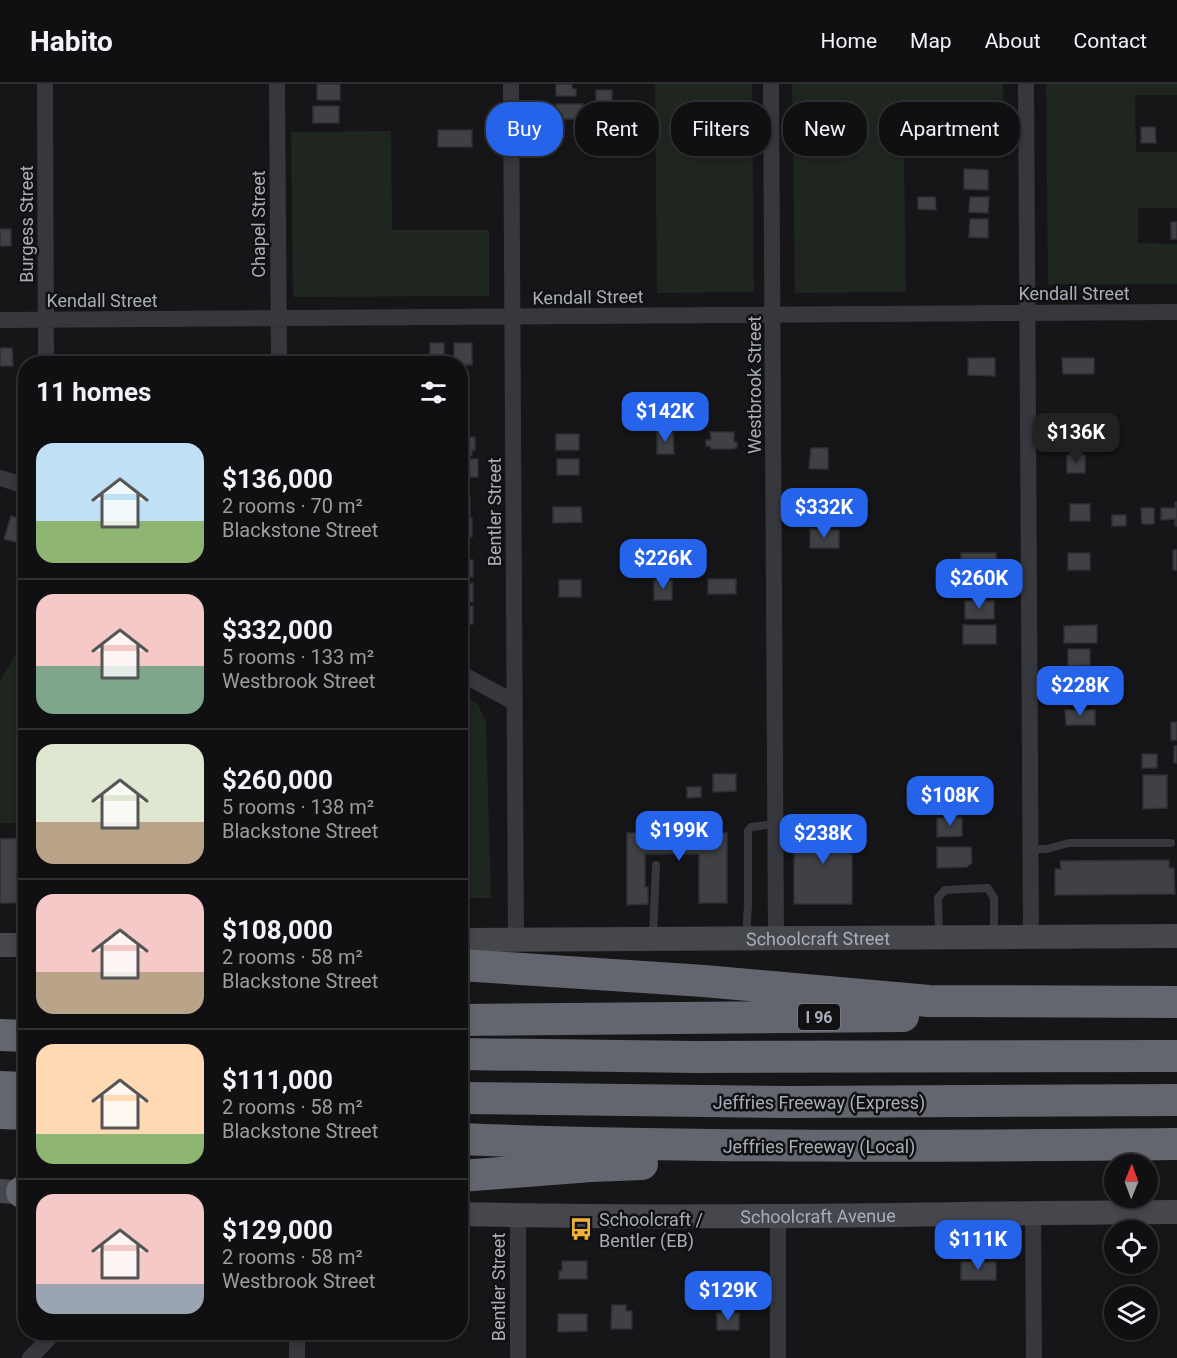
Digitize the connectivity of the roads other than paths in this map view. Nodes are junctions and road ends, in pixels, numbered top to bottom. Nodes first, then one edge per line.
1 (45, 84) edge
2 (277, 84) edge
3 (511, 84) edge
4 (771, 84) edge
5 (1026, 84) edge
6 (1177, 312) edge
7 (1027, 313) junction
8 (773, 314) junction
9 (512, 317) junction
10 (279, 318) junction
11 (0, 320) edge
12 (46, 320) junction
13 (46, 356) edge
14 (279, 356) edge
15 (0, 478) edge
16 (18, 484) edge
17 (468, 677) edge
18 (514, 702) junction
19 (775, 824) junction
20 (1171, 843) dead end
21 (1030, 849) junction
22 (656, 866) dead end
23 (1177, 936) edge
24 (939, 937) junction
25 (994, 937) junction
26 (1031, 937) junction
27 (746, 938) junction
28 (776, 938) junction
29 (653, 939) junction
30 (468, 940) edge
31 (516, 940) junction
32 (0, 945) edge
33 (18, 945) edge
34 (468, 966) edge
35 (1177, 1002) edge
36 (1177, 1014) edge
37 (0, 1018) edge
38 (18, 1018) edge
39 (468, 1020) edge
40 (0, 1035) edge
41 (18, 1036) edge
42 (468, 1054) edge
43 (1177, 1056) edge
44 (0, 1087) edge
45 (18, 1088) edge
46 (468, 1098) edge
47 (1177, 1100) edge
48 (0, 1113) edge
49 (18, 1114) edge
50 (468, 1139) edge
51 (1177, 1144) edge
52 (955, 1146) junction
53 (468, 1175) edge
54 (1177, 1212) edge
55 (1033, 1213) junction
56 (468, 1214) edge
57 (518, 1215) junction
58 (778, 1215) junction
59 (47, 1340) edge
60 (297, 1340) edge
61 (30, 1358) edge
62 (297, 1358) edge
63 (518, 1358) edge
64 (778, 1358) edge
65 (1034, 1358) edge

1 - 12 street, Burgess Street
2 - 10 street, Chapel Street
3 - 9 street, Bentler Street
4 - 8 street, Westbrook Street
5 - 7 street
6 - 7 street, Kendall Street
7 - 8 street, Kendall Street
7 - 21 street
8 - 9 street, Kendall Street
8 - 19 street, Westbrook Street
9 - 10 street, Kendall Street
9 - 18 street, Bentler Street
10 - 12 street, Kendall Street
10 - 14 street, Chapel Street
11 - 12 street, Kendall Street
12 - 13 street, Burgess Street
15 - 16 street
17 - 18 street
18 - 31 street, Bentler Street
19 - 27 lane
19 - 28 street, Westbrook Street
20 - 21 lane
21 - 26 street
22 - 29 lane
23 - 26 main road, Schoolcraft Street
24 - 25 main road, Schoolcraft Street
24 - 25 lane
24 - 28 main road, Schoolcraft Street
25 - 26 main road, Schoolcraft Street
27 - 28 main road, Schoolcraft Street
27 - 29 main road, Schoolcraft Street
29 - 31 main road, Schoolcraft Street
30 - 31 main road, Schoolcraft Street
32 - 33 main road
34 - 35 highway
36 - 39 highway, I 96
37 - 38 highway
40 - 41 highway
42 - 43 highway, I 96
44 - 45 highway
46 - 47 highway, Jeffries Freeway (Express)
48 - 49 highway
50 - 52 highway, Jeffries Freeway (Local)
51 - 52 highway, Jeffries Freeway (Local)
52 - 53 highway
54 - 55 main road, Schoolcraft Avenue
55 - 58 main road, Schoolcraft Avenue
55 - 65 street
56 - 57 main road, Schoolcraft Avenue
57 - 58 main road, Schoolcraft Avenue
57 - 63 street, Bentler Street
58 - 64 street
59 - 61 street
60 - 62 street

